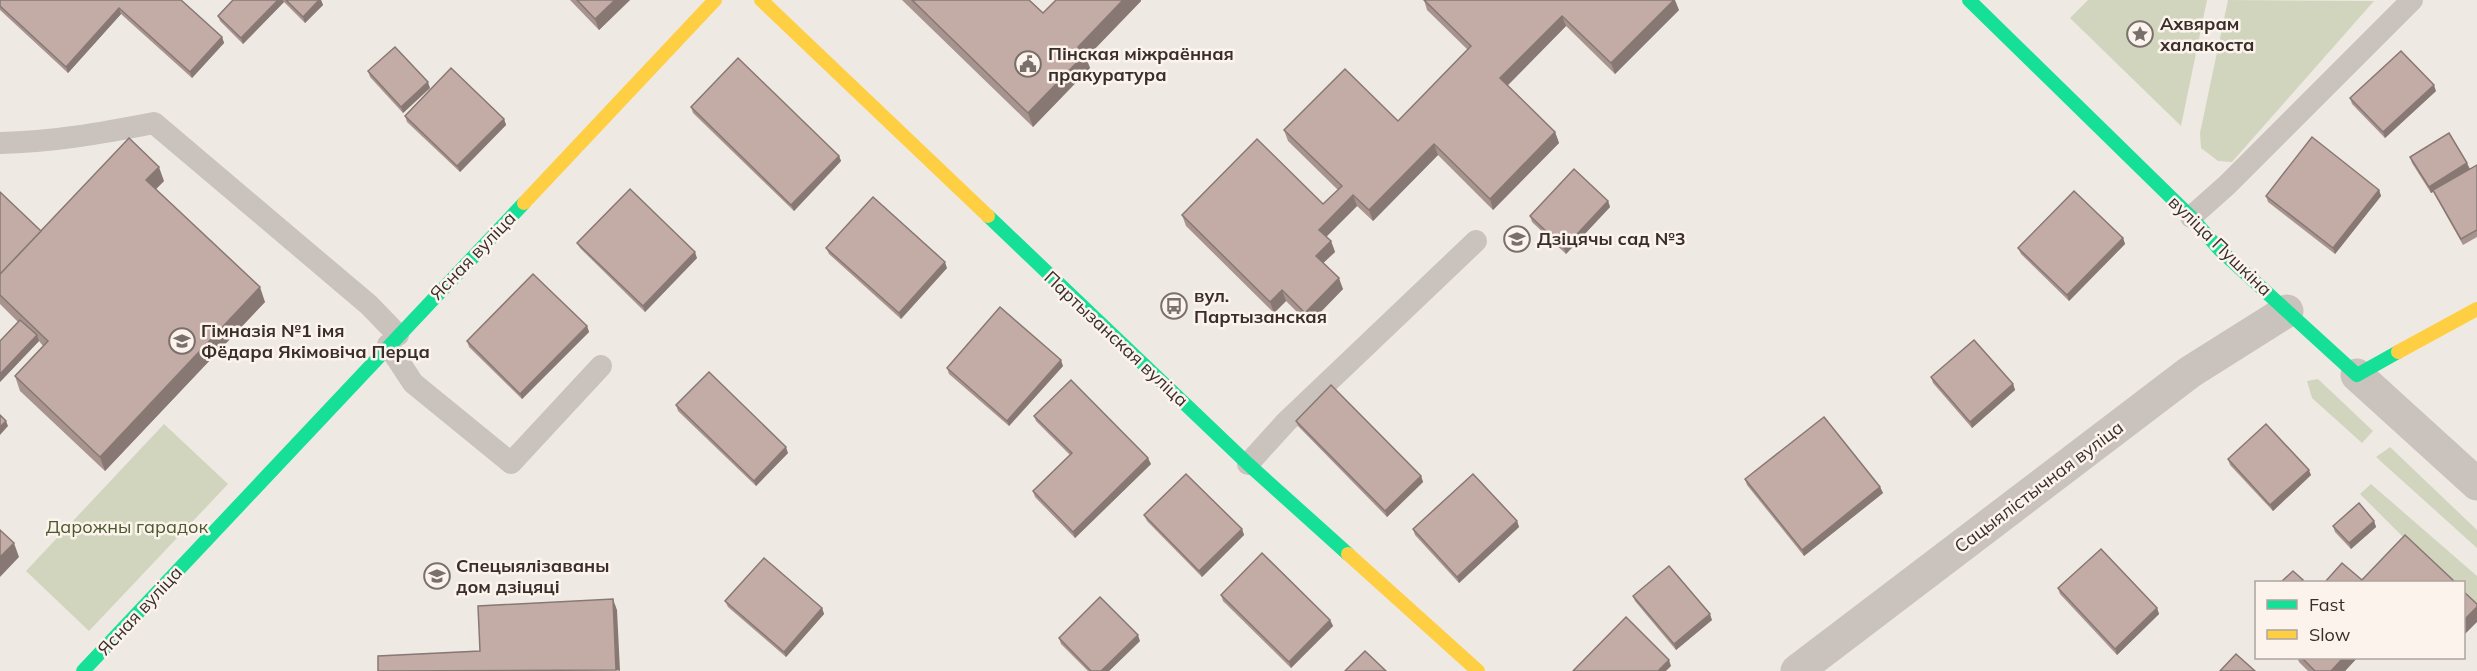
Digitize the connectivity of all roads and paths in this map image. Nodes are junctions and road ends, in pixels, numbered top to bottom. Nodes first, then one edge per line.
1 (715, 0) edge
2 (761, 0) edge
3 (1969, 0) edge
4 (2412, 0) edge
5 (0, 143) edge
6 (2191, 217) junction
7 (1476, 241) dead end
8 (2477, 309) edge
9 (2287, 311) junction
10 (393, 340) junction
11 (601, 366) dead end
12 (2357, 375) junction
13 (1248, 464) junction
14 (2477, 484) edge
15 (83, 671) edge
16 (1478, 671) edge
17 (1797, 671) edge

1 - 10 street, Ясная вуліца
2 - 13 street, Партызанская вуліца
3 - 6 street, вуліца Пушкіна
4 - 6 lane
5 - 10 lane
6 - 9 street, вуліца Пушкіна
7 - 13 lane
8 - 12 street
9 - 12 street, вуліца Пушкіна
9 - 17 street, Сацыялістычная вуліца
10 - 11 lane
10 - 15 street, Ясная вуліца
12 - 14 street, вуліца Пушкіна
13 - 16 street, Партызанская вуліца

